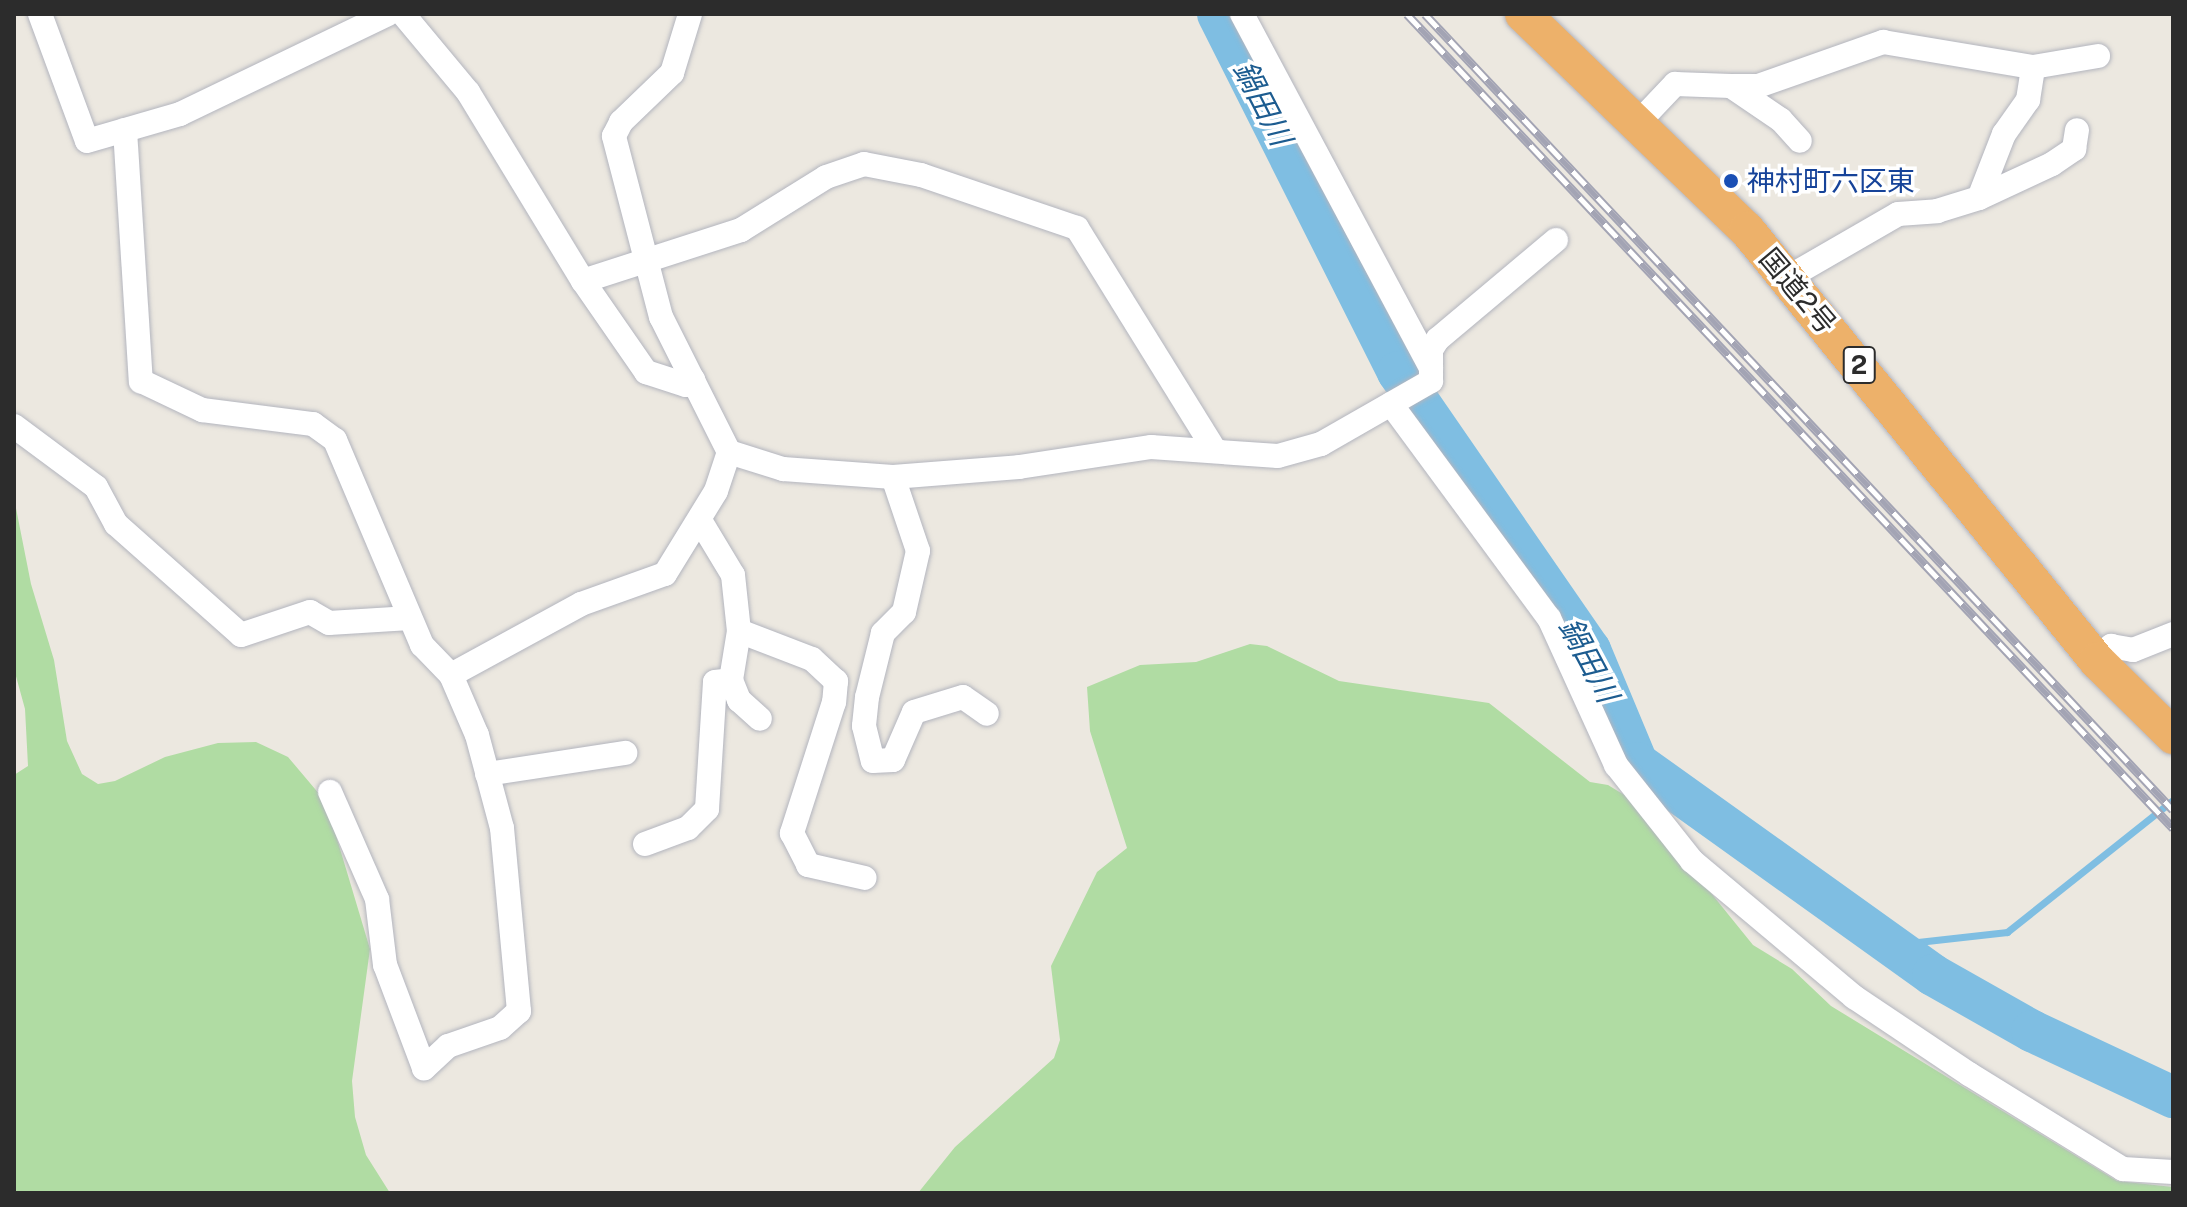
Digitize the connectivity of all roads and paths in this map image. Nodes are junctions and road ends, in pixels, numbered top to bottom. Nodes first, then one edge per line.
1 (40, 14) edge
2 (388, 14) edge
3 (403, 14) edge
4 (690, 14) edge
5 (1242, 14) edge
6 (1523, 14) edge
7 (2098, 56) dead end
8 (2033, 67) junction
9 (1731, 86) junction
10 (1638, 123) junction
11 (125, 130) junction
12 (2077, 130) dead end
13 (1800, 141) dead end
14 (1979, 198) junction
15 (1556, 240) dead end
16 (644, 258) junction
17 (1789, 277) junction
18 (583, 281) junction
19 (1431, 374) junction
20 (693, 380) junction
21 (1394, 402) junction
22 (14, 426) edge
23 (1215, 451) junction
24 (729, 452) junction
25 (893, 477) junction
26 (701, 522) junction
27 (410, 618) junction
28 (739, 631) junction
29 (2173, 634) edge
30 (2097, 661) junction
31 (451, 675) junction
32 (731, 680) junction
33 (836, 681) junction
34 (867, 697) junction
35 (987, 714) dead end
36 (760, 719) dead end
37 (2173, 736) edge
38 (625, 753) dead end
39 (487, 774) junction
40 (330, 792) dead end
41 (645, 844) dead end
42 (865, 878) dead end
43 (2173, 1172) edge

1 - 11 street
2 - 11 street
3 - 18 street
4 - 16 street
5 - 19 street
6 - 10 highway, 国道2号 / 2
7 - 8 street
8 - 9 street
8 - 14 street
9 - 10 street
9 - 13 street
10 - 17 highway, 国道2号 / 2
11 - 27 street
12 - 14 street
14 - 17 street
15 - 19 street
16 - 18 street
16 - 20 street
16 - 23 street
17 - 30 highway, 国道2号 / 2
18 - 20 street
19 - 21 street
20 - 24 street
21 - 23 street
21 - 43 street
22 - 27 street
23 - 25 street
24 - 25 street
24 - 26 street
25 - 34 street
26 - 28 street
26 - 31 street
27 - 31 street
28 - 32 street
28 - 33 street
29 - 30 street
30 - 37 highway, 国道2号 / 2
31 - 39 street
32 - 36 street
32 - 41 street
33 - 34 street
33 - 42 street
34 - 35 street
38 - 39 street
39 - 40 street

